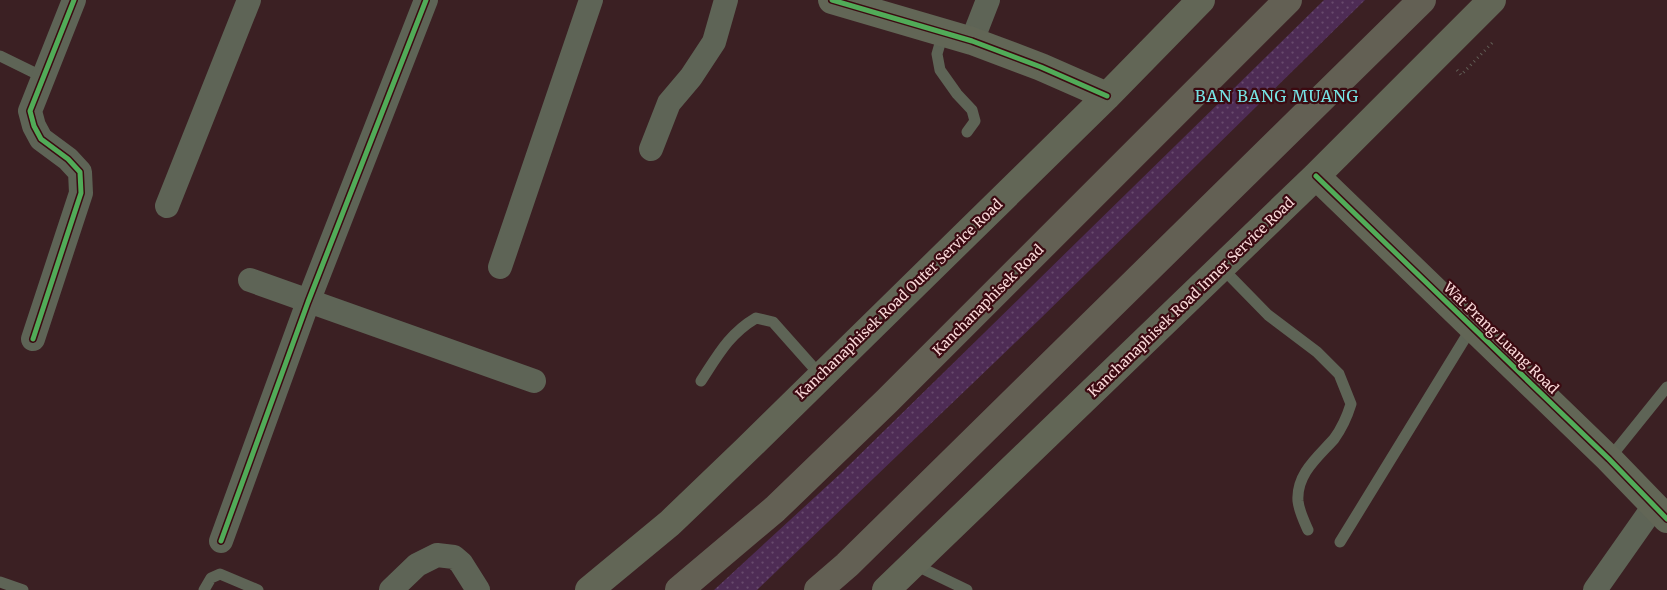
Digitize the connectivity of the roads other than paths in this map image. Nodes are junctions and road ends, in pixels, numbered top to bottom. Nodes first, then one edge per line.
1 (74, 0) edge
2 (249, 0) edge
3 (426, 0) edge
4 (591, 0) edge
5 (726, 0) edge
6 (832, 0) edge
7 (988, 0) edge
8 (1202, 0) edge
9 (1288, 0) edge
10 (1422, 0) edge
11 (1492, 0) edge
12 (879, 7) edge
13 (943, 33) junction
14 (972, 41) junction
15 (0, 56) edge
16 (43, 78) junction
17 (1106, 96) junction
18 (967, 132) dead end
19 (651, 149) dead end
20 (1316, 176) junction
21 (167, 206) dead end
22 (500, 267) dead end
23 (1222, 268) junction
24 (250, 280) dead end
25 (308, 302) junction
26 (1472, 326) junction
27 (33, 339) dead end
28 (821, 376) junction
29 (534, 381) dead end
30 (702, 381) dead end
31 (1667, 387) edge
32 (1609, 459) junction
33 (1661, 512) edge
34 (1308, 530) dead end
35 (221, 541) dead end
36 (1340, 542) dead end
37 (913, 564) junction
38 (0, 582) edge
39 (23, 590) edge
40 (204, 590) edge
41 (258, 590) edge
42 (391, 590) edge
43 (478, 590) edge
44 (589, 590) edge
45 (679, 590) edge
46 (818, 590) edge
47 (888, 590) edge
48 (967, 590) edge
49 (1595, 590) edge

1 - 16 street
2 - 21 street
3 - 25 street
4 - 22 street
5 - 19 street
6 - 12 main road
7 - 14 street
8 - 17 main road, Kanchanaphisek Road Outer Service Road
9 - 45 highway, Kanchanaphisek Road
10 - 46 highway
11 - 20 main road, Kanchanaphisek Road Inner Service Road
12 - 13 main road
13 - 14 main road
13 - 18 lane
14 - 17 main road
15 - 16 lane
16 - 27 street
17 - 28 main road, Kanchanaphisek Road Outer Service Road
20 - 23 main road, Kanchanaphisek Road Inner Service Road
20 - 26 main road, Wat Prang Luang Road
23 - 34 lane
23 - 37 main road, Kanchanaphisek Road Inner Service Road
24 - 25 street
25 - 29 street
25 - 35 street
26 - 32 main road, Wat Prang Luang Road
26 - 36 lane
28 - 30 lane
28 - 44 main road, Kanchanaphisek Road Outer Service Road
31 - 32 lane
32 - 33 main road, Wat Prang Luang Road
33 - 49 street
37 - 47 main road, Kanchanaphisek Road Inner Service Road
37 - 48 lane
38 - 39 lane
40 - 41 lane
42 - 43 street

